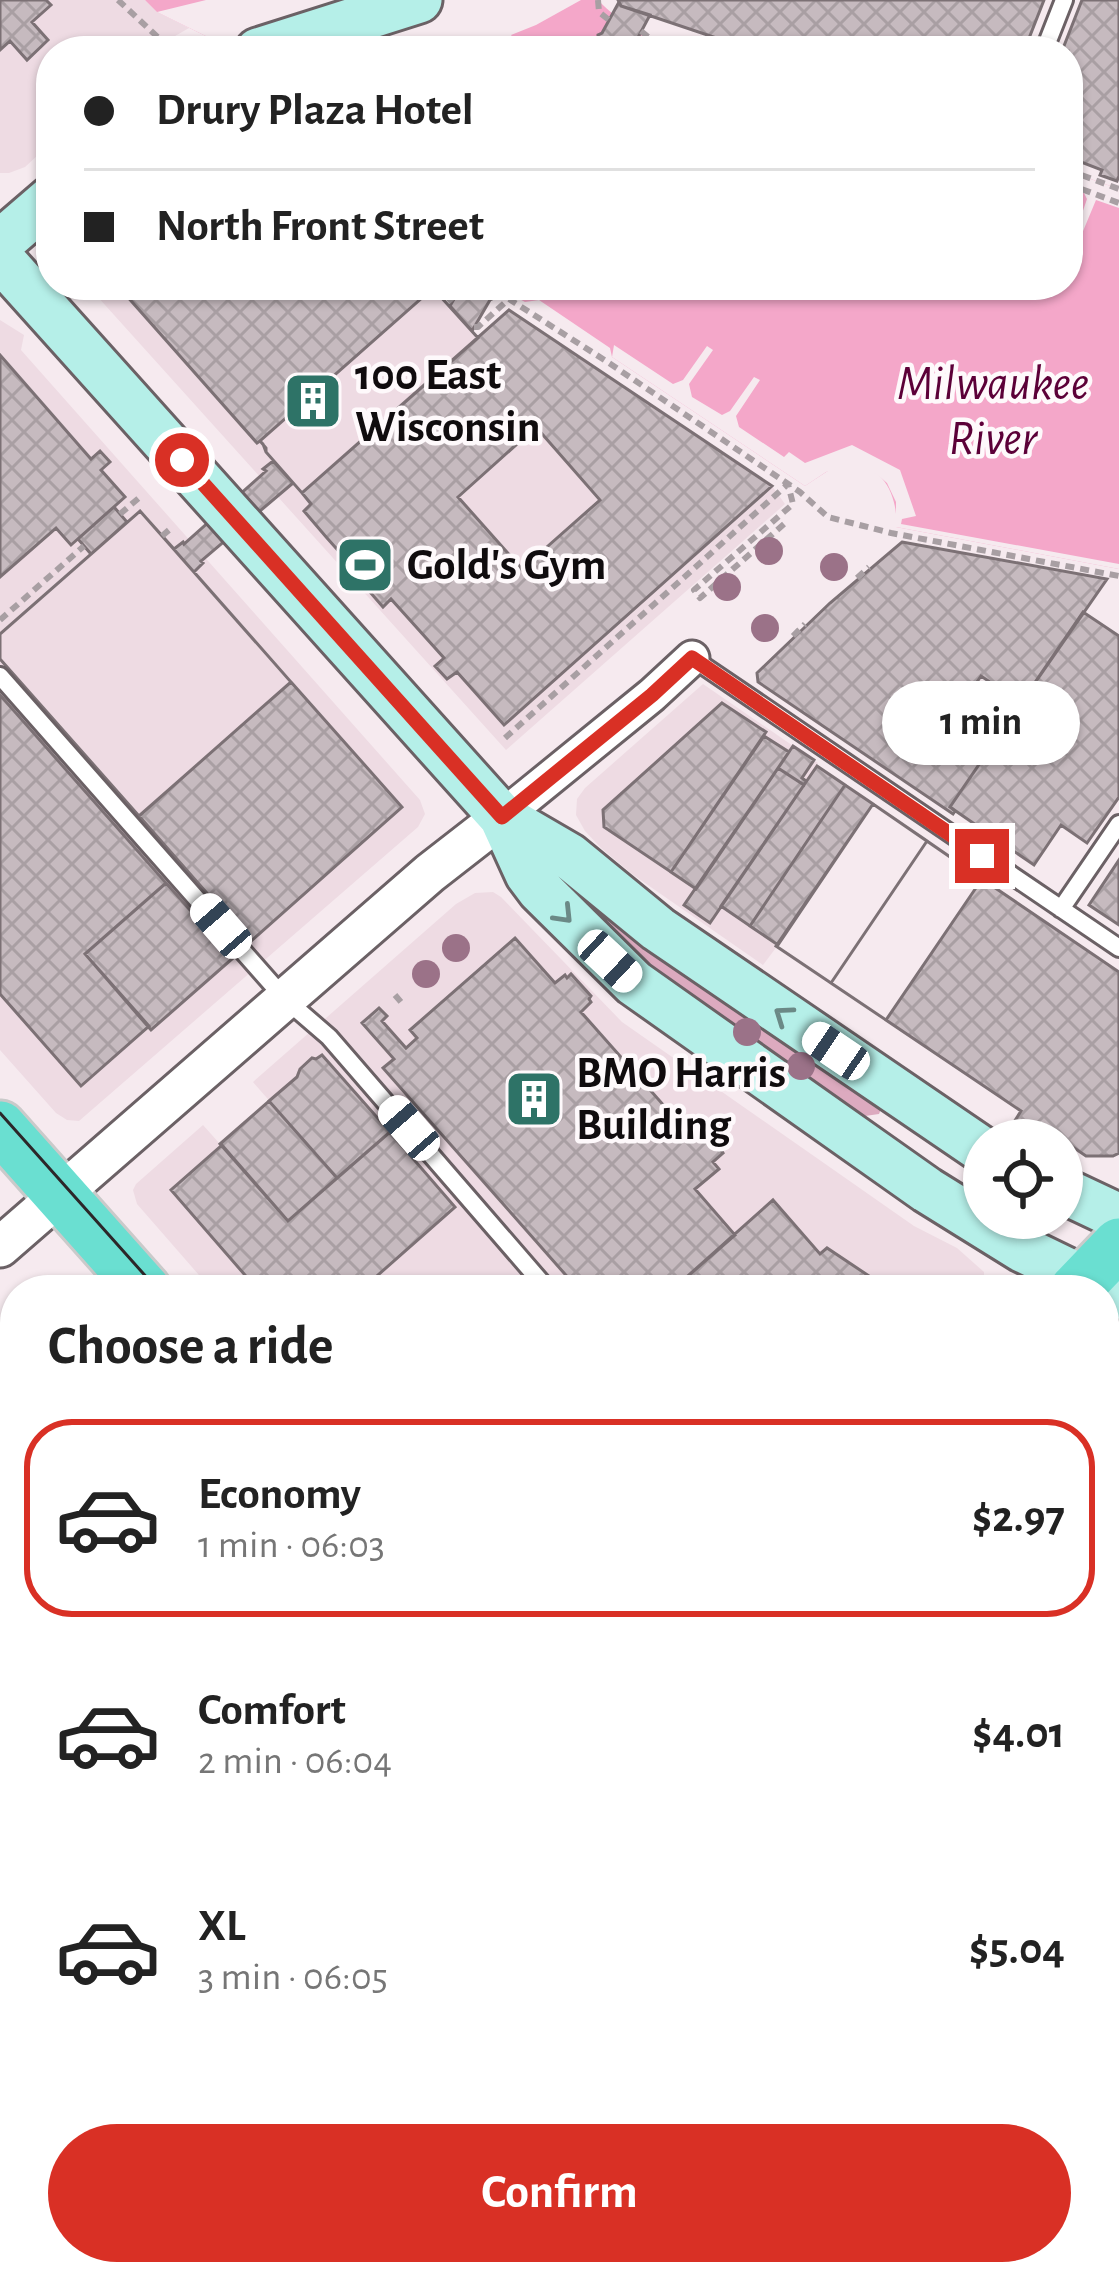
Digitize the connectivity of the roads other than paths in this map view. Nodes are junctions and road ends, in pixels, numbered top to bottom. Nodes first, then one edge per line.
1 (419, 0) edge
2 (1064, 0) edge
3 (305, 36) edge
4 (1050, 36) edge
5 (36, 213) edge
6 (0, 243) edge
7 (0, 258) edge
8 (36, 298) edge
9 (38, 300) edge
10 (692, 658) joint
11 (0, 676) edge
12 (502, 817) junction
13 (1119, 824) edge
14 (1061, 909) junction
15 (1119, 948) edge
16 (285, 999) junction
17 (0, 1127) edge
18 (963, 1137) edge
19 (61, 1195) junction
20 (1083, 1200) edge
21 (1119, 1216) edge
22 (0, 1247) edge
23 (132, 1275) edge
24 (535, 1275) edge
25 (1093, 1275) edge

1 - 3 main road
2 - 4 lane
5 - 6 main road
7 - 8 main road
9 - 12 main road
10 - 12 street
10 - 14 lane
11 - 16 lane
12 - 16 street
18 -> 12 main road
12 -> 25 main road
13 - 14 lane
14 - 15 lane
16 - 19 street
16 - 24 lane
17 - 19 main road
19 - 22 street
19 - 23 main road
20 - 21 main road

